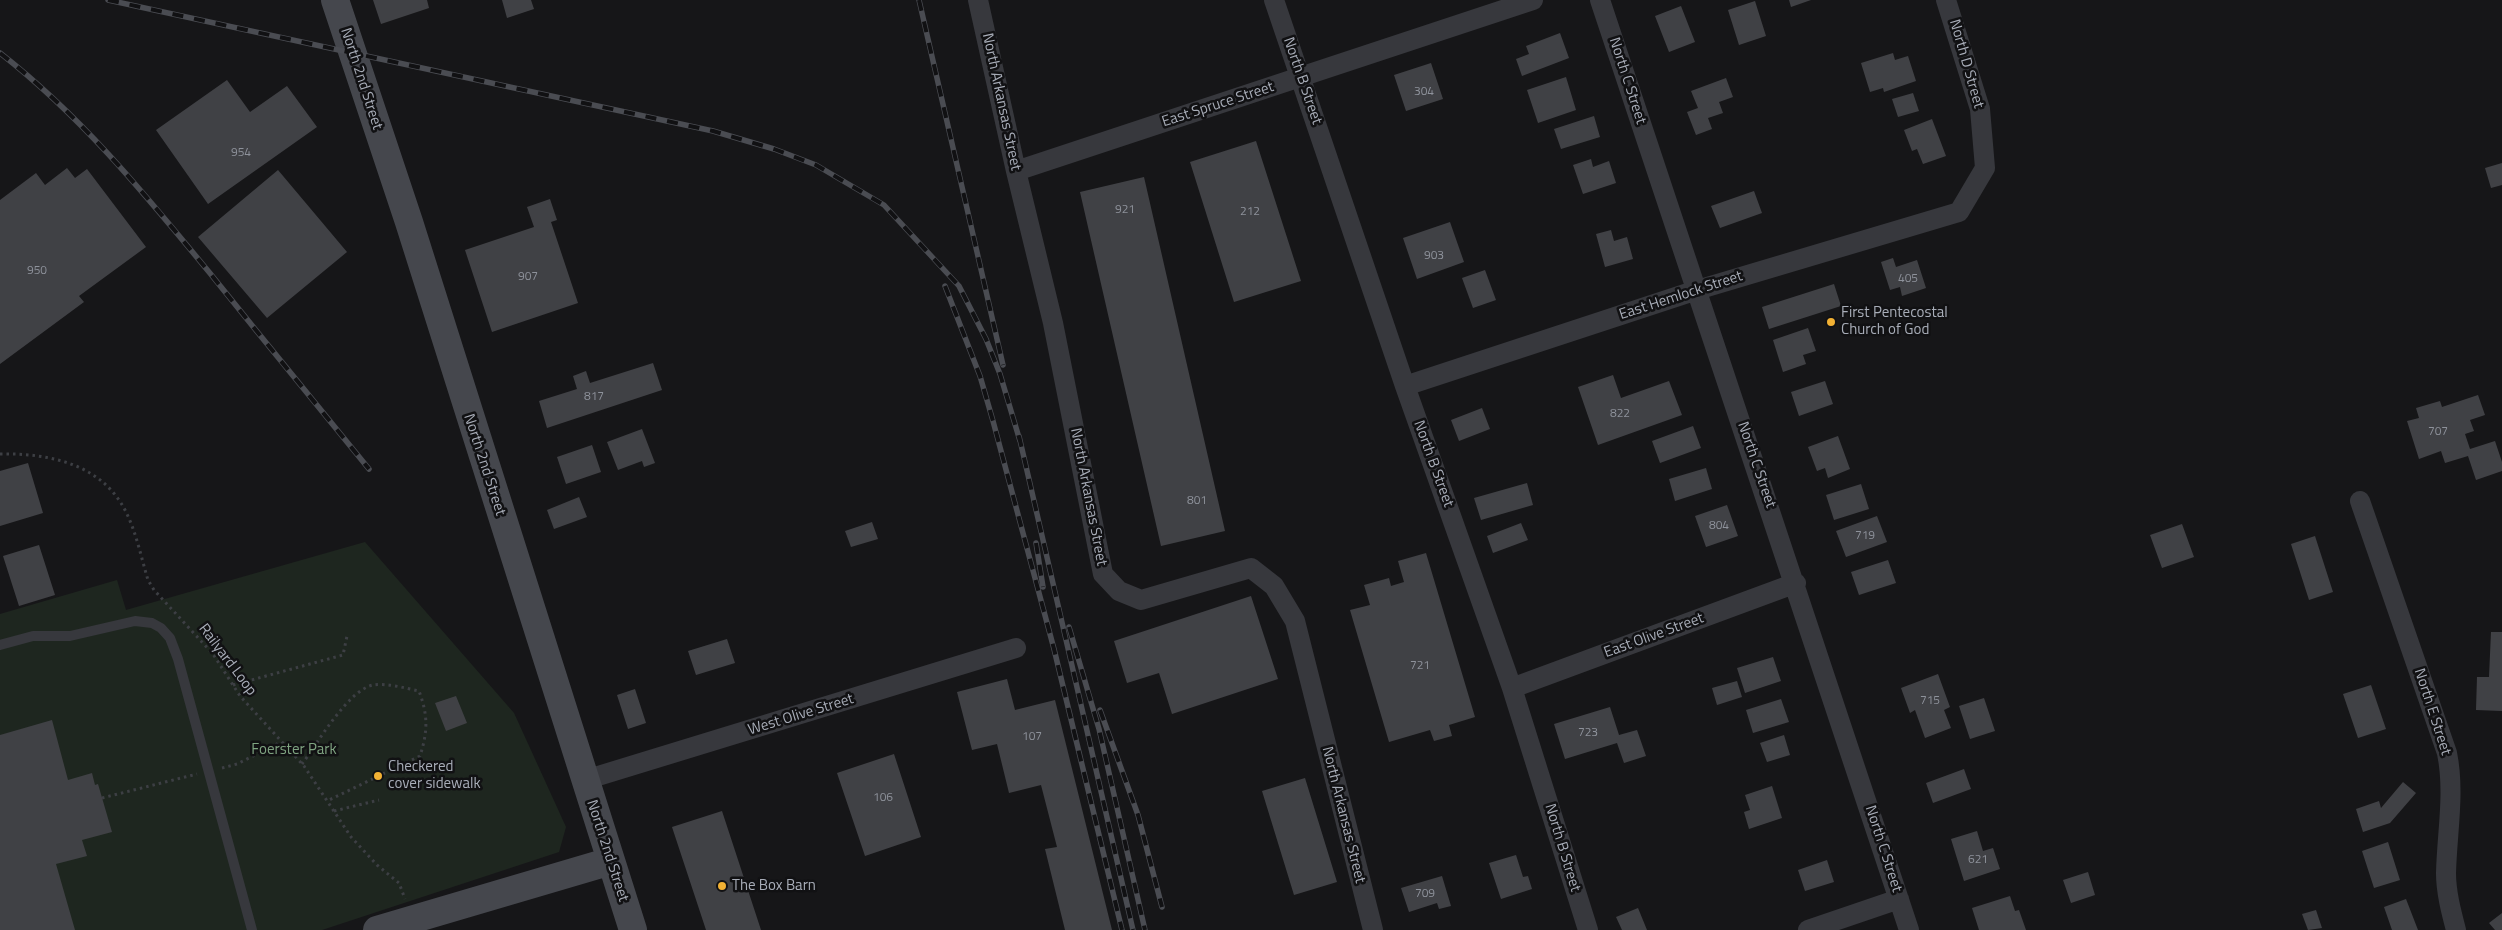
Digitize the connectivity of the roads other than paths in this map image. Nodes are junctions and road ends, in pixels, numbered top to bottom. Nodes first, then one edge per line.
1 (335, 0) edge
2 (978, 0) edge
3 (1274, 0) edge
4 (1533, 0) edge
5 (1600, 0) edge
6 (1946, 0) edge
7 (1301, 78) junction
8 (1016, 171) junction
9 (1959, 212) joint
10 (1696, 290) junction
11 (1405, 386) junction
12 (2360, 502) dead end
13 (1796, 583) junction
14 (0, 645) edge
15 (1016, 648) dead end
16 (1512, 688) junction
17 (585, 780) junction
18 (611, 861) junction
19 (1899, 899) junction
20 (252, 930) edge
21 (378, 930) edge
22 (633, 930) edge
23 (1372, 930) edge
24 (1588, 930) edge
25 (1808, 930) edge
26 (1910, 930) edge
27 (2456, 930) edge

1 - 17 main road, North 2nd Street
2 - 8 street, North Arkansas Street
3 - 7 street, North B Street
4 - 7 street, East Spruce Street
5 - 10 street, North C Street
6 - 9 street, North D Street
7 - 8 street, East Spruce Street
7 - 11 street, North B Street
8 - 23 street, North Arkansas Street
9 - 10 street, East Hemlock Street
10 - 11 street, East Hemlock Street
10 - 13 street, North C Street
11 - 16 street, North B Street
12 - 27 street, North E Street
13 - 16 street, East Olive Street
13 - 19 street, North C Street
14 - 20 lane
15 - 17 street, West Olive Street
16 - 24 street, North B Street
17 - 18 main road, North 2nd Street
18 - 21 main road
18 - 22 main road, North 2nd Street
19 - 25 street
19 - 26 street, North C Street

